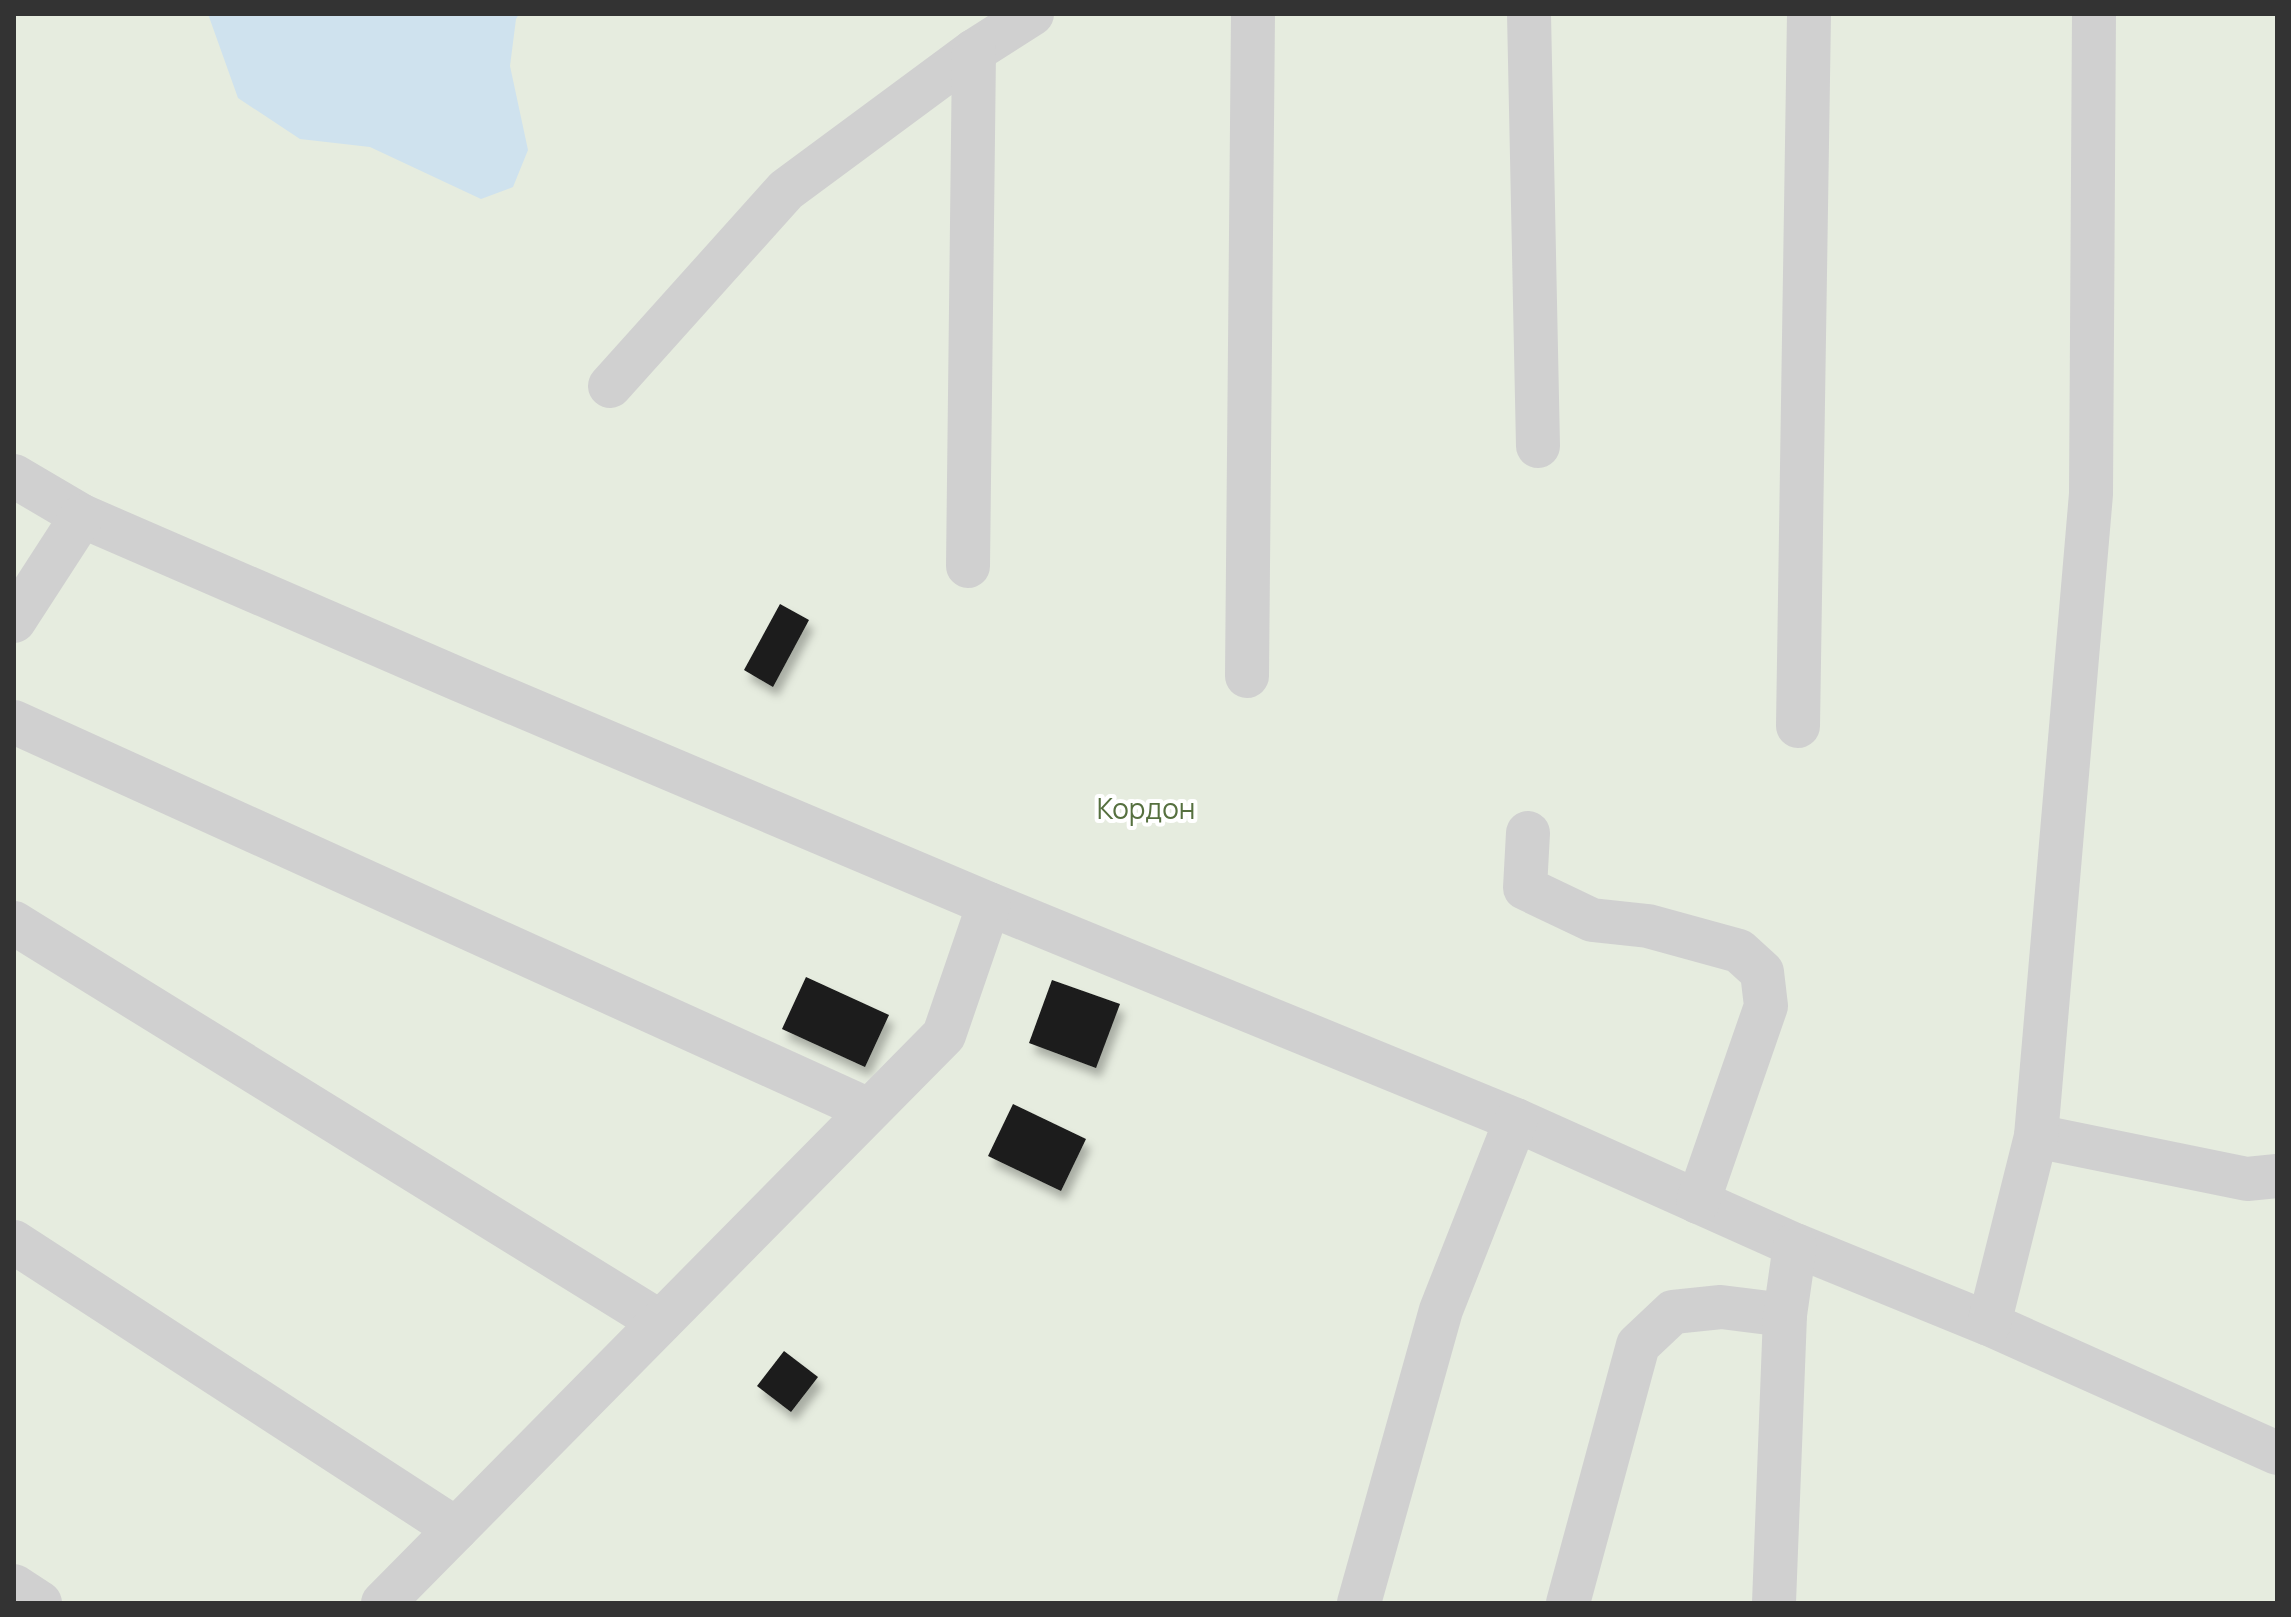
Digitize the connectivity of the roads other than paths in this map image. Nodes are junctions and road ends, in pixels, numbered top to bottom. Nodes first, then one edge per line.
1 (1032, 14) edge
2 (1253, 14) edge
3 (1529, 14) edge
4 (1809, 14) edge
5 (2094, 14) edge
6 (974, 51) junction
7 (610, 386) dead end
8 (1538, 446) dead end
9 (14, 476) edge
10 (82, 516) junction
11 (968, 566) dead end
12 (14, 621) edge
13 (1247, 676) dead end
14 (14, 722) edge
15 (1798, 726) dead end
16 (1528, 833) dead end
17 (989, 904) junction
18 (14, 923) edge
19 (869, 1110) junction
20 (1516, 1120) junction
21 (2036, 1136) junction
22 (2277, 1176) edge
23 (1698, 1202) junction
24 (14, 1242) edge
25 (1795, 1245) junction
26 (1785, 1315) junction
27 (660, 1322) junction
28 (1989, 1324) junction
29 (2277, 1453) edge
30 (456, 1529) junction
31 (14, 1586) edge
32 (40, 1603) edge
33 (383, 1603) edge
34 (1359, 1603) edge
35 (1568, 1603) edge
36 (1774, 1603) edge

1 - 6 street
2 - 13 street
3 - 8 street
4 - 15 street
5 - 21 street
6 - 7 street
6 - 11 street
9 - 10 street
10 - 12 street
10 - 17 street
14 - 19 street
16 - 23 street
17 - 19 street
17 - 20 street
18 - 27 street
19 - 27 street
20 - 23 street
20 - 34 street
21 - 22 street
21 - 28 street
23 - 25 street
24 - 30 street
25 - 26 street
25 - 28 street
26 - 35 street
26 - 36 street
27 - 30 street
28 - 29 street
30 - 33 street
31 - 32 street

